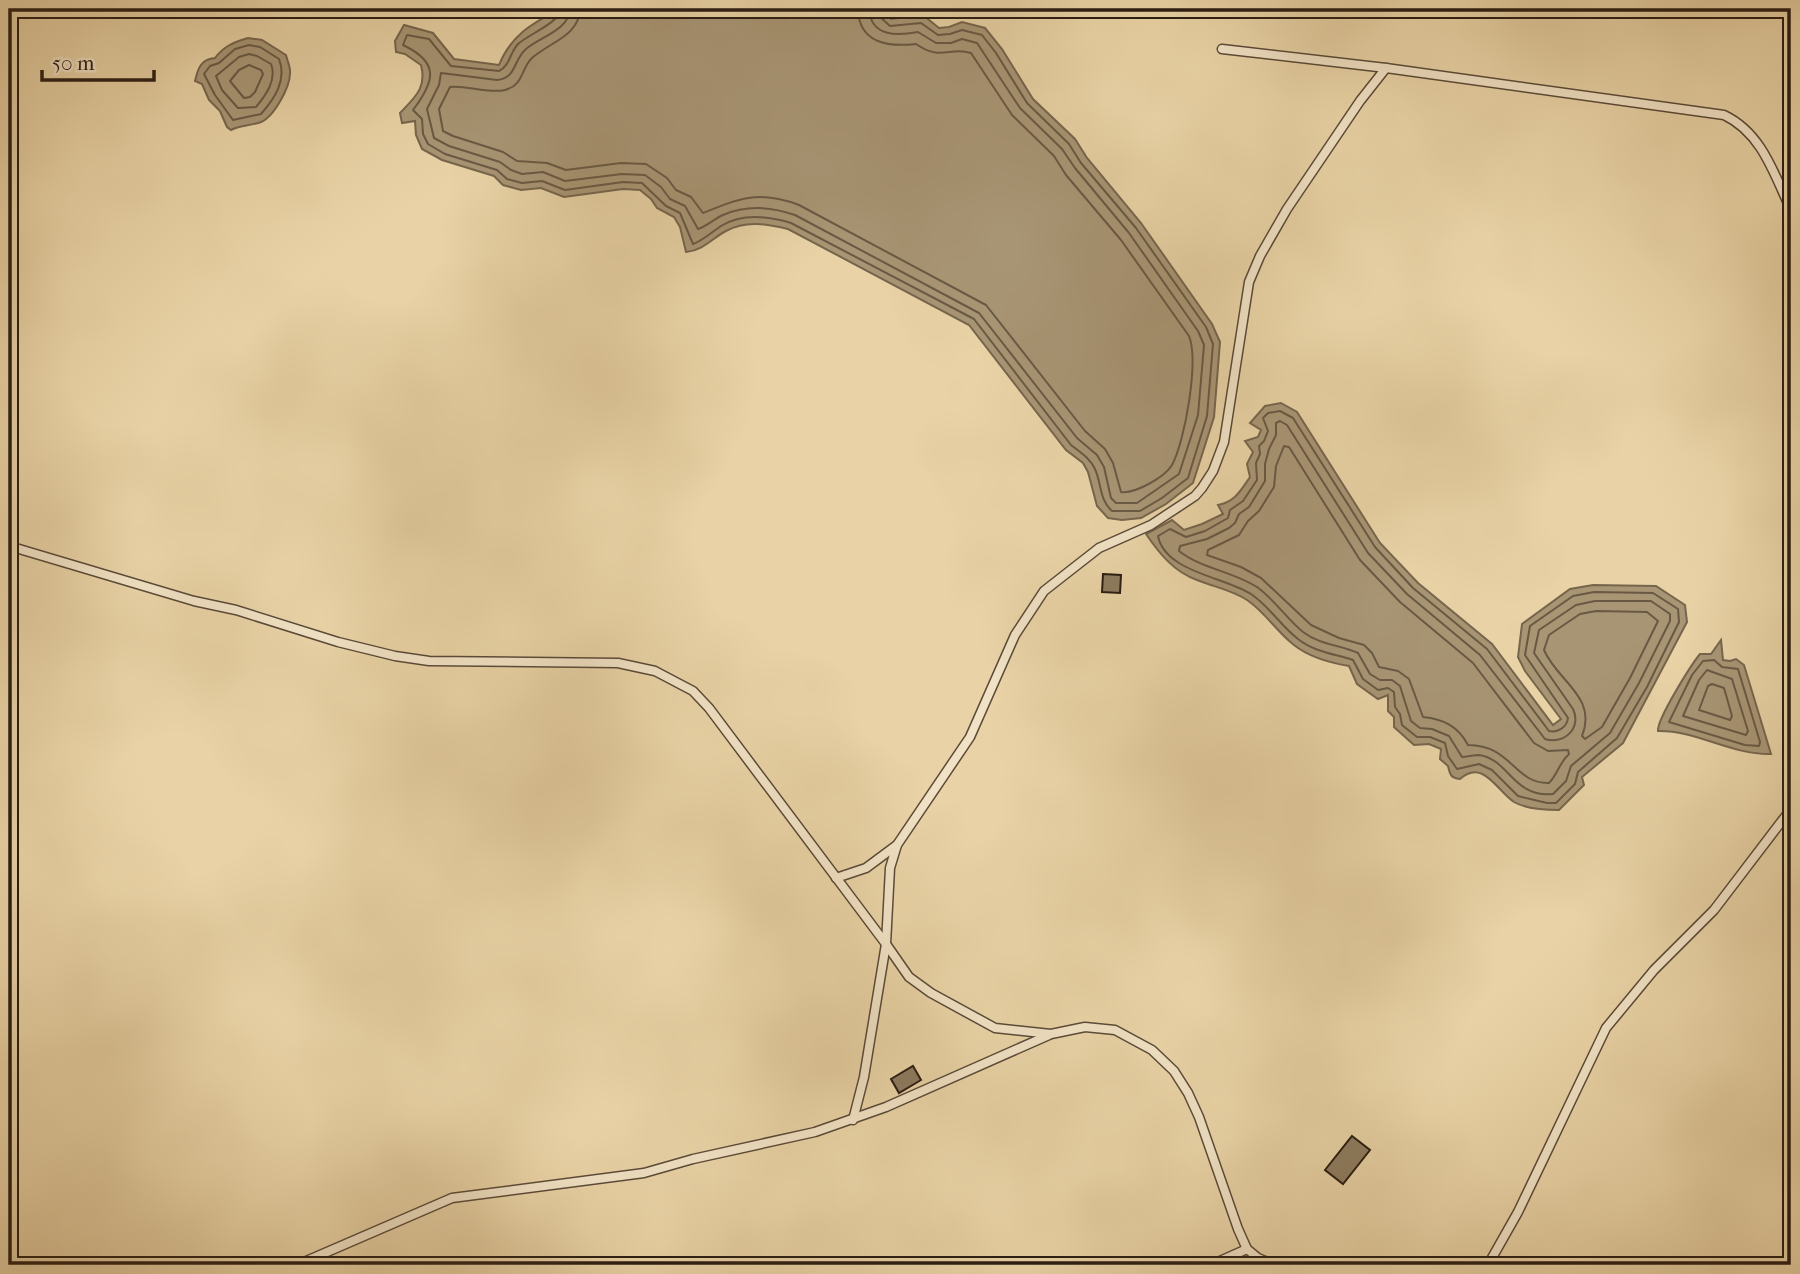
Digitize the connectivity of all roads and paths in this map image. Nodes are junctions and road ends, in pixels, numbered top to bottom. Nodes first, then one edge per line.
1 (1222, 49) dead end
2 (1386, 68) junction
3 (1791, 210) edge
4 (9, 547) edge
5 (1791, 809) edge
6 (897, 845) junction
7 (836, 878) junction
8 (886, 944) junction
9 (1051, 1034) junction
10 (853, 1120) junction
11 (1247, 1250) junction
12 (297, 1265) edge
13 (1211, 1265) edge
14 (1273, 1265) edge
15 (1488, 1265) edge

1 - 2 lane
2 - 3 lane
2 - 6 lane
4 - 7 lane
5 - 15 lane
6 - 7 lane
6 - 8 lane
7 - 8 lane
8 - 9 lane
8 - 10 lane
9 - 10 lane
9 - 11 lane
10 - 12 lane
11 - 13 lane
11 - 14 lane

